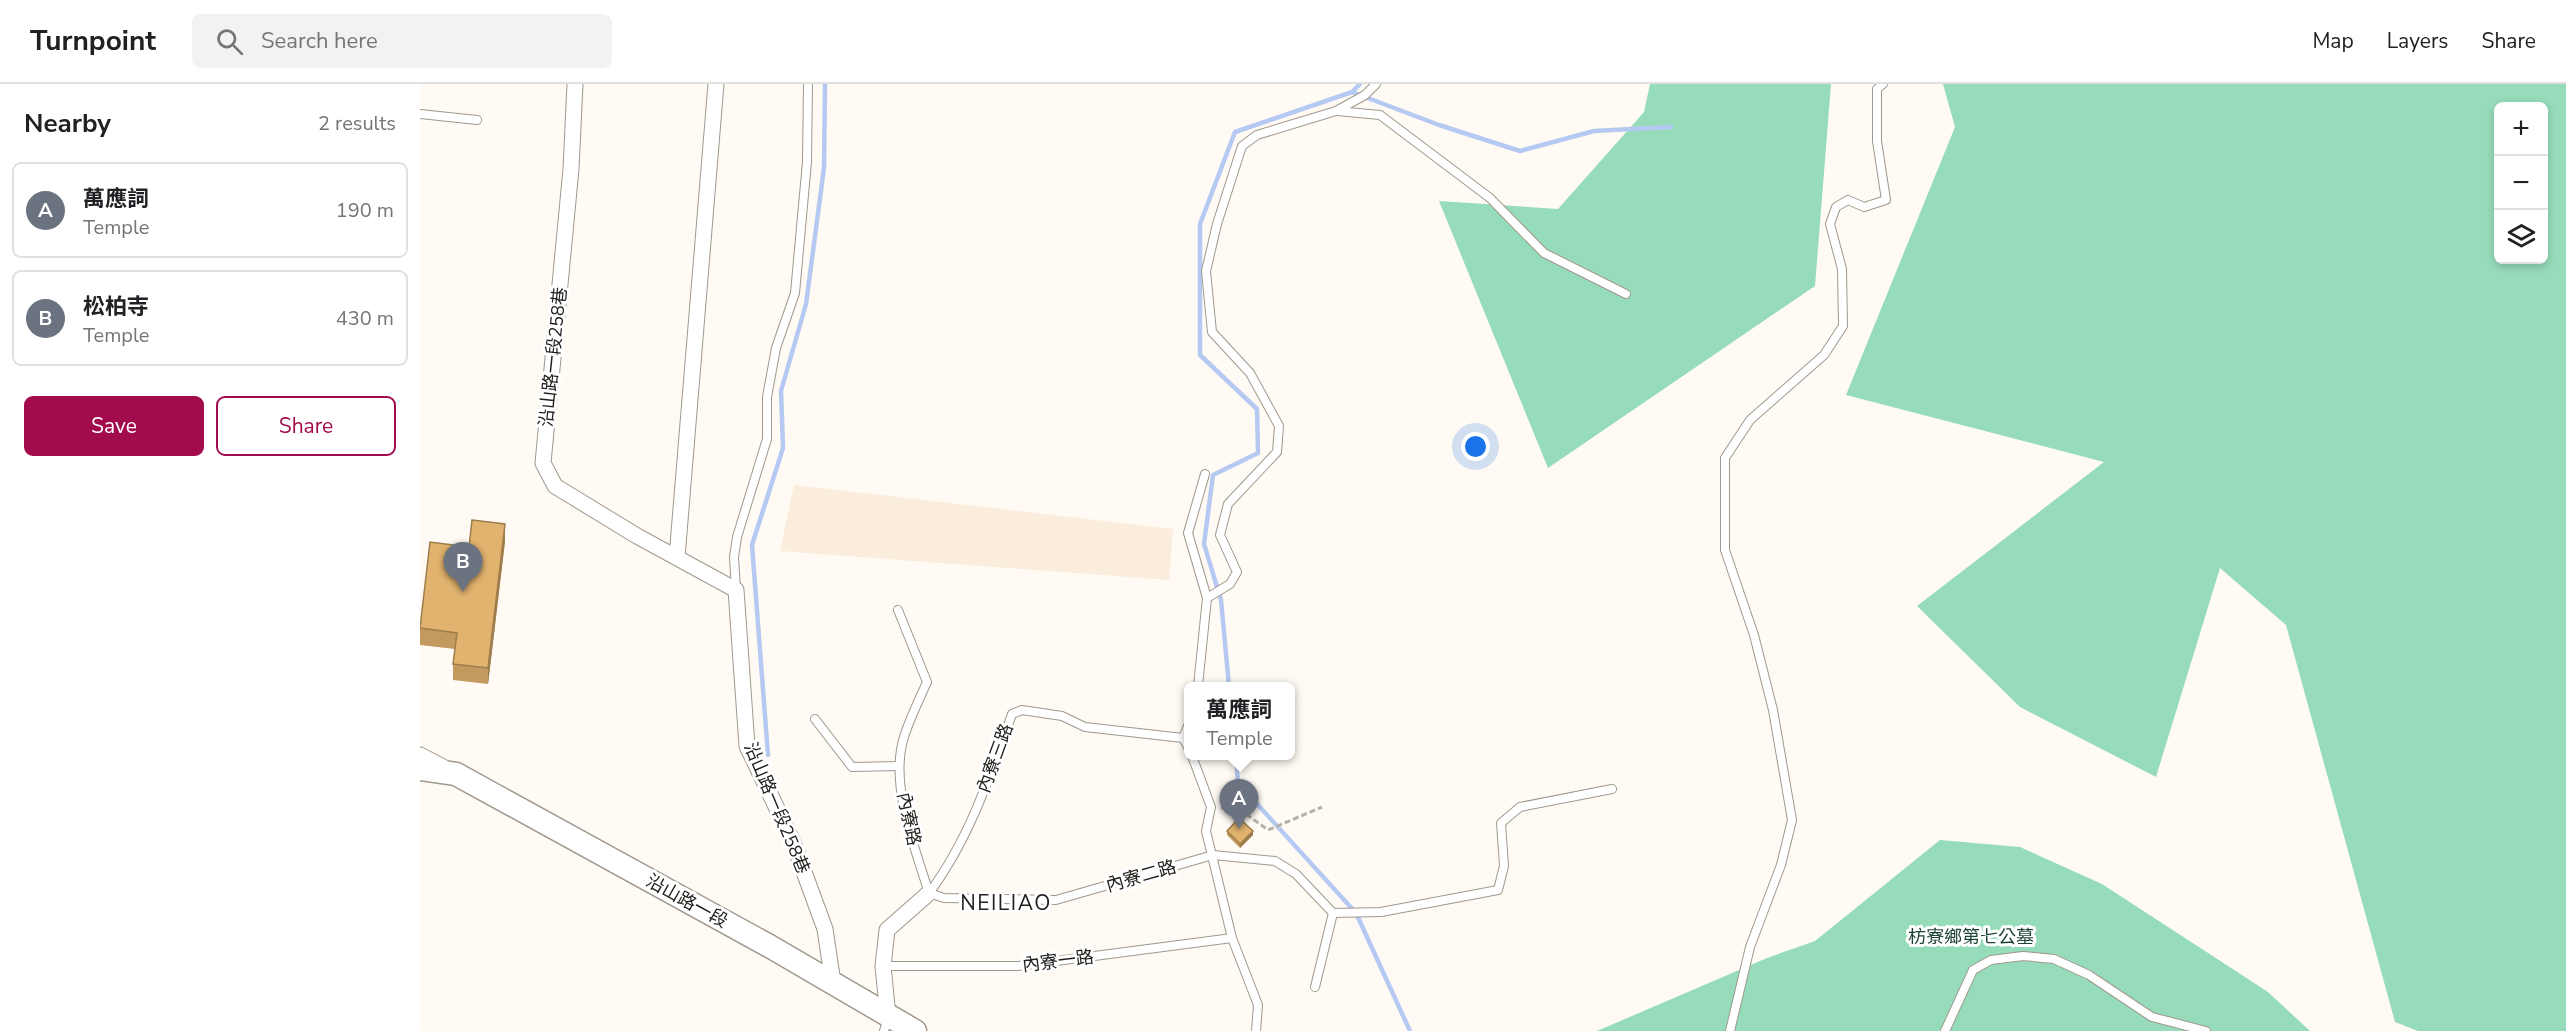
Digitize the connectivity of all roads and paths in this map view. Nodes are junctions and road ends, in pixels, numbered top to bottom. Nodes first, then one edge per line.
1 (575, 84) edge
2 (716, 84) edge
3 (808, 84) edge
4 (1376, 84) edge
5 (1883, 84) edge
6 (1336, 111) junction
7 (420, 114) edge
8 (477, 120) dead end
9 (1626, 294) dead end
10 (1205, 474) dead end
11 (677, 557) junction
12 (736, 590) junction
13 (1208, 597) junction
14 (898, 610) dead end
15 (1199, 682) edge
16 (815, 719) dead end
17 (1183, 738) edge
18 (420, 755) edge
19 (1193, 760) edge
20 (899, 766) junction
21 (420, 769) edge
22 (456, 774) junction
23 (1612, 789) dead end
24 (1210, 807) junction
25 (1322, 807) dead end
26 (1213, 855) junction
27 (929, 893) junction
28 (1336, 913) junction
29 (1232, 938) junction
30 (883, 966) junction
31 (833, 983) junction
32 (1315, 987) dead end
33 (886, 1024) edge
34 (915, 1031) edge
35 (1256, 1031) edge
36 (1730, 1031) edge
37 (1945, 1031) edge
38 (2206, 1031) edge

1 - 11 street, 沿山路一段258巷
2 - 11 street
3 - 12 lane
4 - 6 lane
5 - 36 lane
6 - 9 lane
6 - 13 lane
7 - 8 lane
10 - 13 lane
11 - 12 street, 沿山路一段258巷
12 - 31 street, 沿山路一段258巷
13 - 15 lane
14 - 20 lane, 內寮路
16 - 20 lane
17 - 27 lane, 內寮三路
18 - 22 street
19 - 24 lane
20 - 27 lane, 內寮路
21 - 22 main road
22 - 31 main road, 沿山路一段
23 - 28 lane
24 - 25 path
24 - 26 lane
26 - 27 lane, 內寮二路
26 - 28 lane, 內寮二路
26 - 29 lane
27 - 30 street
28 - 32 lane
29 - 30 lane, 內寮一路
29 - 35 lane
30 - 33 street
31 - 33 main road, 沿山路一段
33 - 34 main road, 沿山路一段
37 - 38 lane

